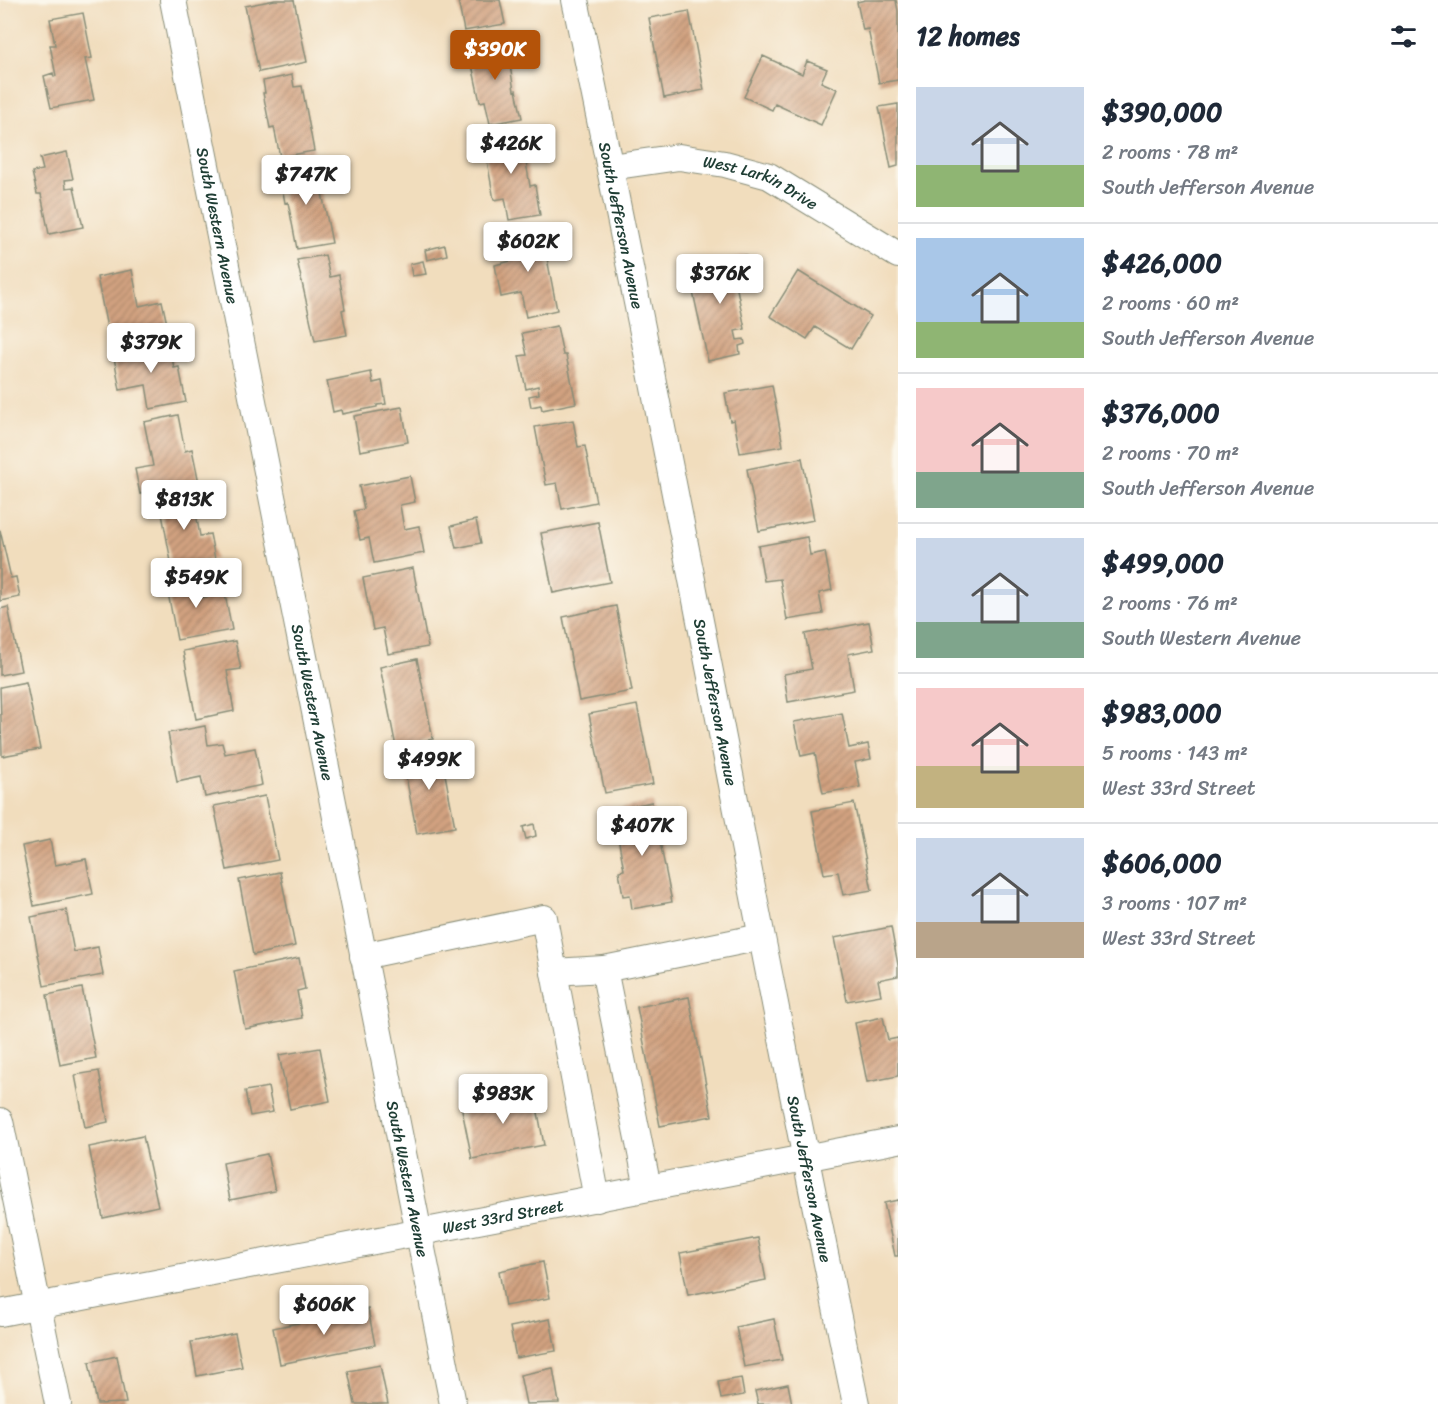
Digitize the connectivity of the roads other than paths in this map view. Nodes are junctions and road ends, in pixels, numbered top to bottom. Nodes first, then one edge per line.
1 (173, 0) edge
2 (575, 0) edge
3 (610, 167) junction
4 (898, 255) edge
5 (761, 937) junction
6 (363, 956) junction
7 (604, 969) junction
8 (554, 972) junction
9 (0, 1121) edge
10 (898, 1140) edge
11 (804, 1158) junction
12 (648, 1188) junction
13 (597, 1198) junction
14 (418, 1233) junction
15 (38, 1306) junction
16 (0, 1313) edge
17 (58, 1404) edge
18 (453, 1404) edge
19 (856, 1404) edge

1 - 6 street, South Western Avenue
2 - 3 street, South Jefferson Avenue
3 - 4 street, West Larkin Drive
3 - 5 street, South Jefferson Avenue
5 - 7 street
5 - 11 street, South Jefferson Avenue
6 - 8 street
6 - 14 street, South Western Avenue
7 - 8 street
7 - 12 street
8 - 13 street
9 - 15 street
10 - 11 street, West 33rd Street
11 - 12 street, West 33rd Street
11 - 19 street, South Jefferson Avenue
12 - 13 street, West 33rd Street
13 - 14 street, West 33rd Street
14 - 15 street, West 33rd Street
14 - 18 street, South Western Avenue
15 - 16 street, West 33rd Street
15 - 17 street

